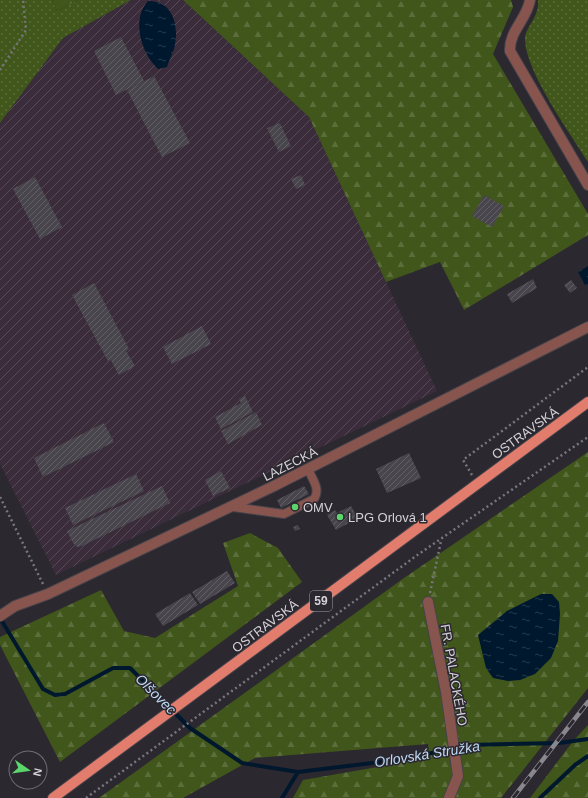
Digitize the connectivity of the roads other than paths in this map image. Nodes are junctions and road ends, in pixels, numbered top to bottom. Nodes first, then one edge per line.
1 (530, 0) edge
2 (588, 185) edge
3 (588, 327) edge
4 (588, 402) edge
5 (308, 470) junction
6 (233, 507) junction
7 (428, 602) road end
8 (0, 616) edge
9 (54, 798) edge
10 (449, 798) edge

1 - 2 street
3 - 5 street, LAZECKÁ
4 - 9 main road, OSTRAVSKÁ / 59
5 - 6 street, LAZECKÁ
5 - 6 lane
6 - 8 street, LAZECKÁ
7 - 10 street, FR. PALACKÉHO

